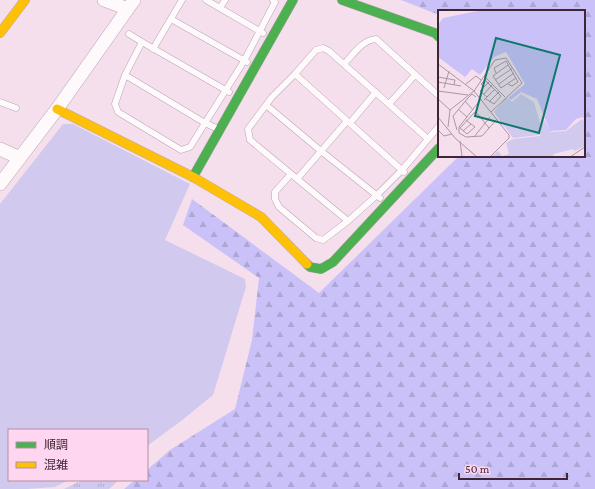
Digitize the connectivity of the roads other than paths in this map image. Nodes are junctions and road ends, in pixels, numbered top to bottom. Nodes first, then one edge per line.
1 (25, 0) edge
2 (104, 0) edge
3 (182, 0) edge
4 (206, 0) edge
5 (225, 0) edge
6 (274, 0) edge
7 (292, 0) edge
8 (342, 0) edge
9 (131, 5) edge
10 (220, 8) junction
11 (171, 19) junction
12 (3, 21) edge
13 (261, 31) junction
14 (0, 33) edge
15 (129, 34) dead end
16 (438, 36) edge
17 (272, 38) junction
18 (142, 42) junction
19 (153, 49) junction
20 (244, 61) junction
21 (344, 64) junction
22 (256, 65) junction
23 (295, 74) junction
24 (125, 75) junction
25 (415, 75) junction
26 (226, 90) junction
27 (376, 92) junction
28 (438, 95) edge
29 (238, 97) junction
30 (0, 102) edge
31 (390, 104) junction
32 (266, 105) junction
33 (16, 108) dead end
34 (57, 109) junction
35 (348, 122) junction
36 (205, 123) junction
37 (438, 127) edge
38 (220, 129) junction
39 (428, 139) junction
40 (0, 149) edge
41 (438, 149) edge
42 (321, 151) junction
43 (20, 158) junction
44 (402, 170) junction
45 (291, 174) junction
46 (193, 177) junction
47 (297, 178) junction
48 (410, 179) junction
49 (0, 184) edge
50 (377, 195) junction
51 (387, 204) junction
52 (348, 221) junction

1 - 12 street
2 - 9 street
3 - 11 lane
4 - 10 lane
5 - 10 lane
6 - 13 lane
7 - 17 street
8 - 16 street
9 - 34 street
10 - 13 lane
11 - 19 lane
11 - 20 lane
12 - 14 street
13 - 17 lane
13 - 20 lane
15 - 18 lane
17 - 22 street
18 - 19 lane
18 - 24 lane
19 - 26 lane
20 - 22 lane
20 - 26 lane
21 - 23 lane
21 - 25 lane
21 - 27 lane
22 - 29 street
23 - 32 lane
23 - 35 lane
24 - 36 lane
24 - 36 lane
25 - 28 lane
25 - 31 lane
26 - 29 lane
26 - 36 lane
27 - 31 lane
27 - 35 lane
29 - 38 street
30 - 33 lane
31 - 39 lane
32 - 42 lane
32 - 45 lane
34 - 43 street
34 - 46 street
35 - 42 lane
35 - 44 lane
36 - 38 lane
37 - 39 lane
38 - 46 street
39 - 44 lane
40 - 43 street
41 - 48 street
42 - 47 lane
42 - 50 lane
43 - 49 street
44 - 48 lane
44 - 50 lane
45 - 47 lane
45 - 52 lane
46 - 51 street
47 - 52 lane
48 - 51 street
50 - 51 lane
50 - 52 lane

